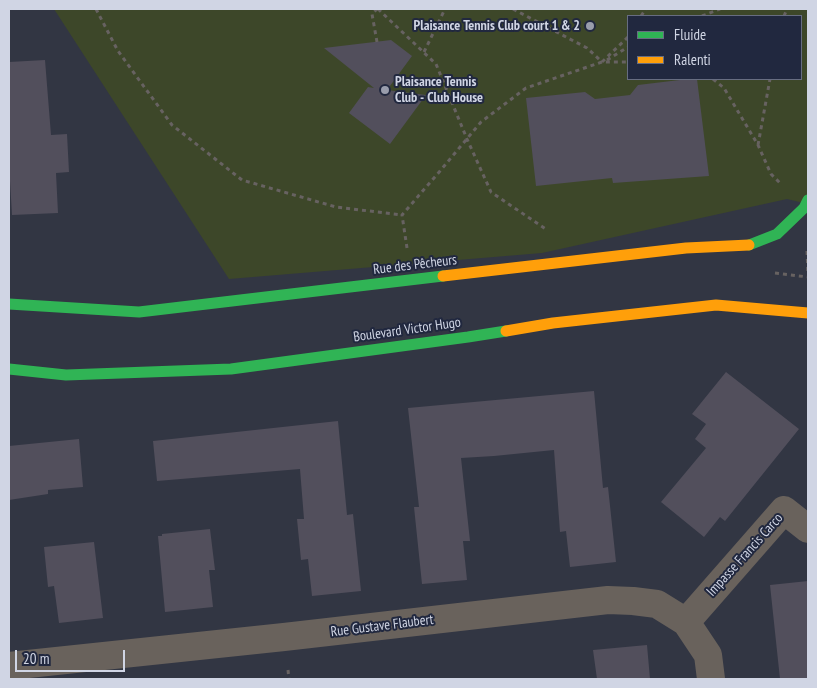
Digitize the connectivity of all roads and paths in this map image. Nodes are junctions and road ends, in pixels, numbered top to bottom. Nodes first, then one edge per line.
1 (96, 9) edge
2 (378, 9) edge
3 (445, 9) edge
4 (513, 9) edge
5 (720, 9) edge
6 (705, 15) edge
7 (627, 38) edge
8 (377, 42) dead end
9 (627, 48) edge
10 (424, 52) junction
11 (602, 62) junction
12 (627, 62) edge
13 (714, 80) edge
14 (770, 80) edge
15 (466, 139) junction
16 (758, 145) junction
17 (806, 204) edge
18 (402, 215) junction
19 (564, 262) junction
20 (412, 281) junction
21 (9, 304) edge
22 (808, 313) edge
23 (9, 368) edge
24 (808, 529) edge
25 (686, 622) junction
26 (9, 663) edge
27 (711, 679) edge

1 - 18 path
2 - 8 path
2 - 10 path
3 - 10 path
4 - 11 path
5 - 6 path
7 - 11 path
9 - 11 path
10 - 15 path
11 - 12 path
11 - 15 path
13 - 16 path
14 - 16 path
15 - 18 path
15 - 19 path
16 - 17 path
17 - 19 street, Rue des Pêcheurs
18 - 20 path
19 - 20 street, Rue des Pêcheurs
20 - 21 street, Rue des Pêcheurs
22 - 23 street, Boulevard Victor Hugo
24 - 25 street, Impasse Francis Carco
25 - 26 street, Rue Gustave Flaubert
25 - 27 street, Rue Gustave Flaubert

